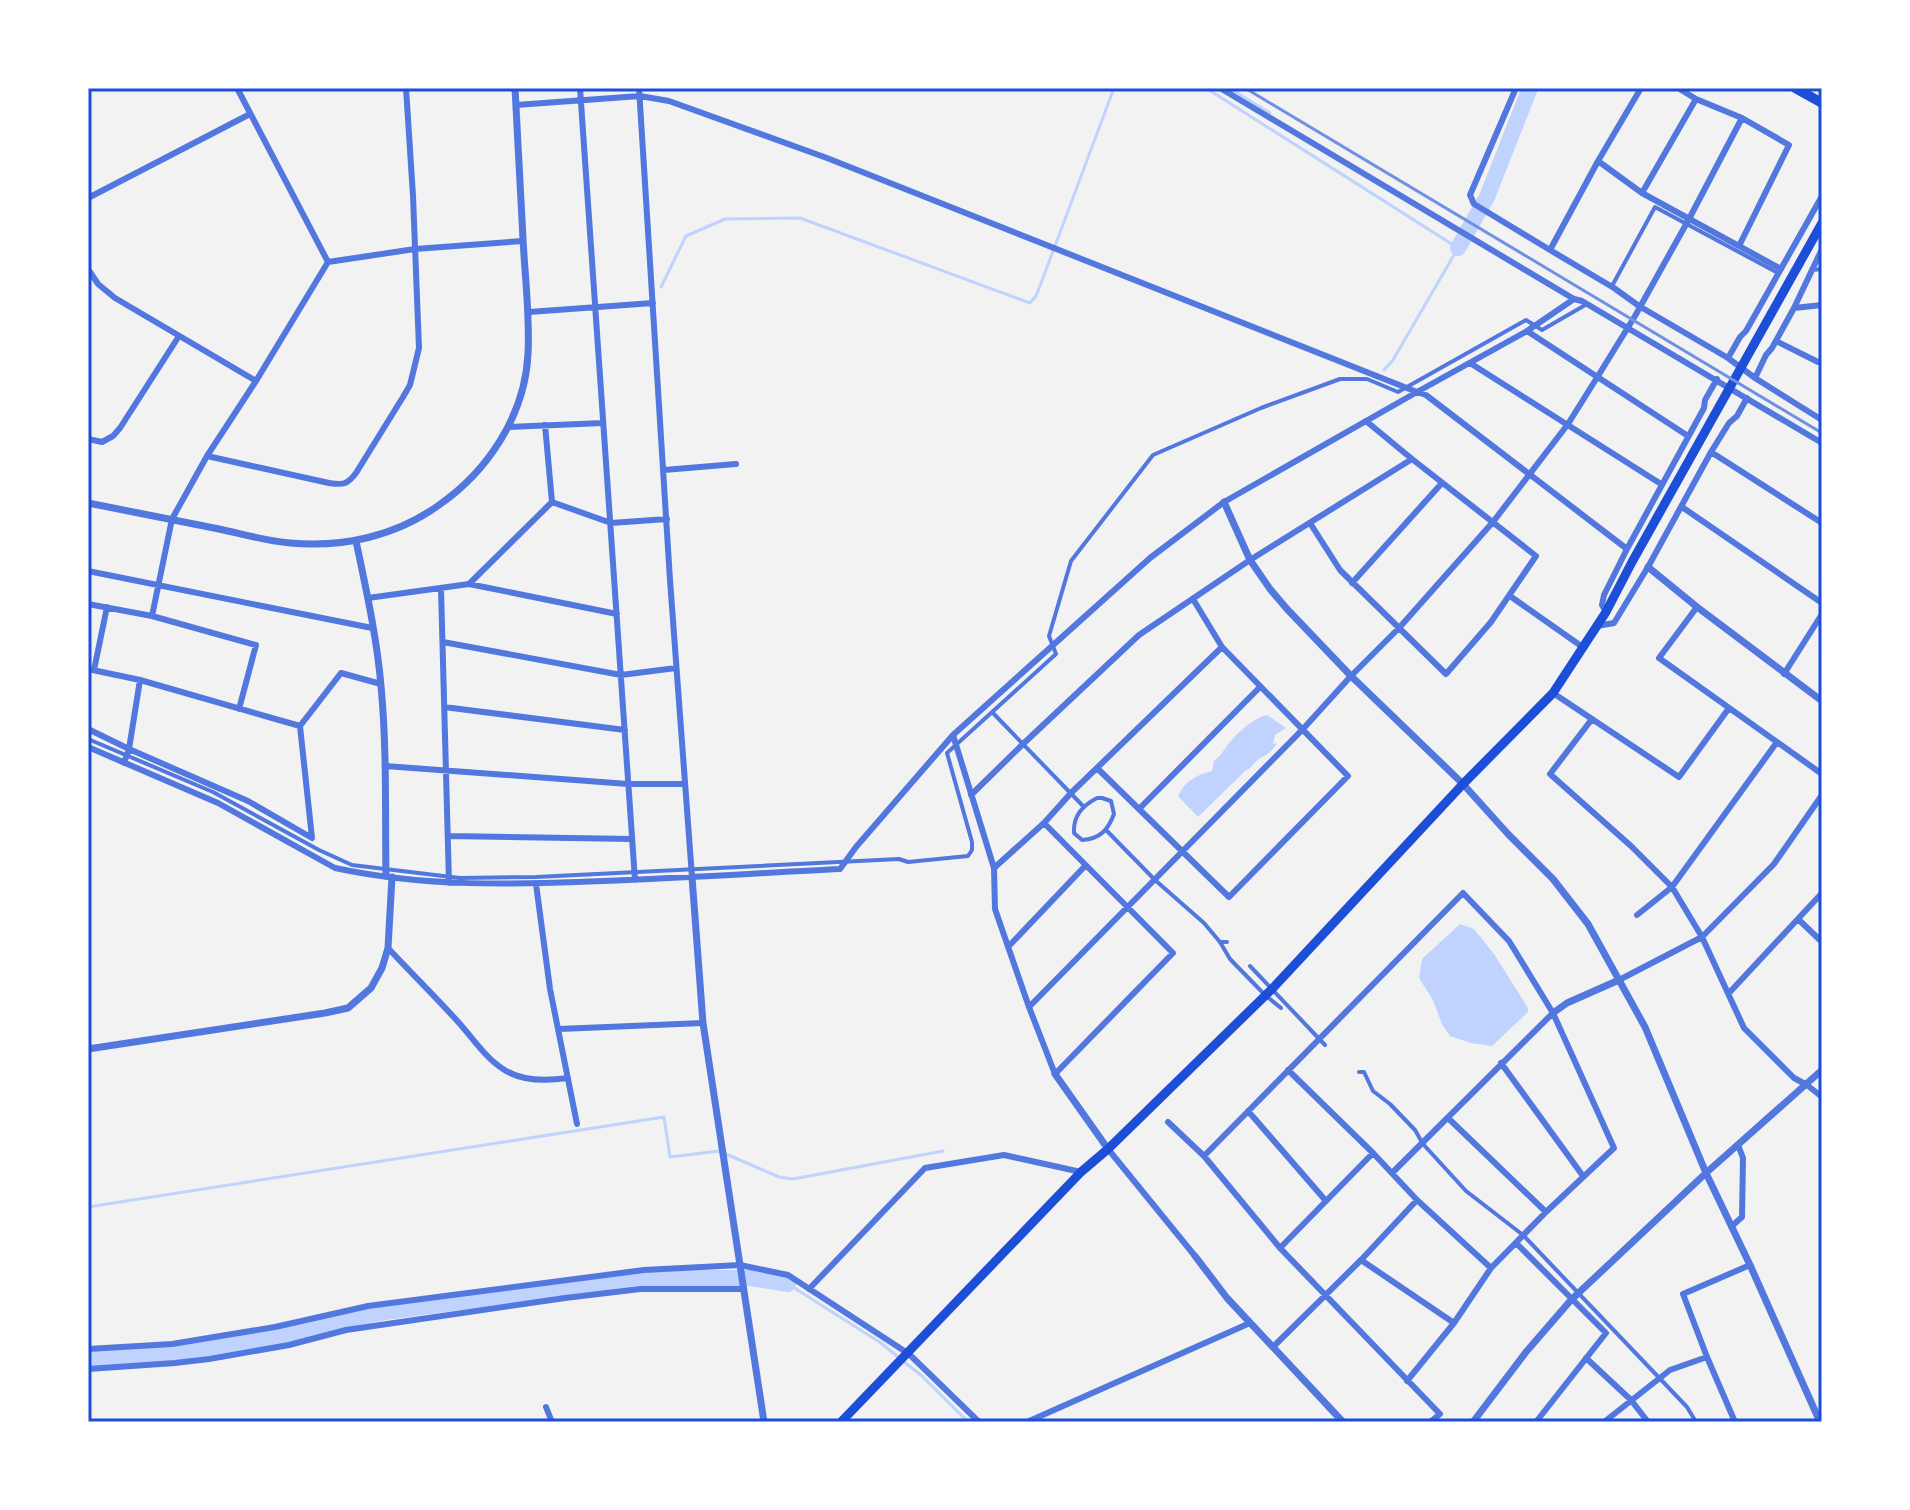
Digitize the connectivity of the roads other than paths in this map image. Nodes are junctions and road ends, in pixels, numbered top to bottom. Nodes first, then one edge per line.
1 (237, 88) edge
2 (406, 88) edge
3 (515, 88) edge
4 (580, 88) edge
5 (639, 88) edge
6 (1220, 88) edge
7 (1516, 88) edge
8 (1641, 88) edge
9 (1678, 88) edge
10 (1795, 88) edge
11 (640, 96) junction
12 (1696, 99) junction
13 (581, 100) junction
14 (1822, 103) edge
15 (516, 105) junction
16 (250, 114) junction
17 (1742, 118) junction
18 (1598, 161) junction
19 (1642, 193) junction
20 (1822, 196) edge
21 (88, 198) edge
22 (1687, 221) junction
23 (1822, 223) edge
24 (523, 241) junction
25 (1739, 246) junction
26 (415, 249) junction
27 (1822, 249) edge
28 (1550, 250) junction
29 (328, 262) junction
30 (1818, 266) edge
31 (88, 269) edge
32 (1780, 272) junction
33 (1612, 286) junction
34 (1574, 299) junction
35 (653, 303) junction
36 (1587, 304) junction
37 (1822, 305) edge
38 (1639, 306) junction
39 (594, 307) junction
40 (1794, 308) junction
41 (529, 312) junction
42 (1535, 325) junction
43 (1627, 328) junction
44 (1527, 331) junction
45 (179, 336) junction
46 (1776, 341) junction
47 (1728, 358) junction
48 (1822, 362) edge
49 (1470, 363) junction
50 (1598, 376) junction
51 (1755, 378) junction
52 (1717, 379) junction
53 (256, 381) junction
54 (1406, 388) junction
55 (1417, 392) junction
56 (1747, 398) junction
57 (1822, 420) edge
58 (1366, 421) junction
59 (603, 423) junction
60 (1568, 424) junction
61 (545, 425) junction
62 (508, 427) junction
63 (1688, 436) junction
64 (88, 439) edge
65 (1822, 443) edge
66 (1711, 452) junction
67 (207, 456) junction
68 (1412, 459) junction
69 (736, 464) dead end
70 (664, 470) junction
71 (1530, 475) junction
72 (1442, 483) junction
73 (1661, 484) junction
74 (552, 502) junction
75 (1224, 502) junction
76 (88, 503) edge
77 (1682, 507) junction
78 (172, 519) junction
79 (667, 519) junction
80 (1493, 522) junction
81 (611, 523) junction
82 (1310, 523) junction
83 (1822, 523) edge
84 (356, 541) junction
85 (1627, 549) junction
86 (1250, 560) junction
87 (1648, 567) junction
88 (88, 571) edge
89 (1352, 583) junction
90 (159, 584) junction
91 (469, 584) junction
92 (441, 589) junction
93 (1510, 596) junction
94 (368, 598) junction
95 (1193, 599) junction
96 (1822, 603) edge
97 (88, 604) edge
98 (107, 607) junction
99 (1697, 607) junction
100 (1606, 612) junction
101 (617, 614) junction
102 (1822, 614) edge
103 (152, 616) junction
104 (1597, 626) junction
105 (372, 628) junction
106 (1399, 628) junction
107 (443, 642) junction
108 (1052, 645) junction
109 (1222, 647) junction
110 (1584, 648) junction
111 (676, 668) junction
112 (91, 670) edge
113 (1784, 674) junction
114 (621, 675) junction
115 (1351, 676) junction
116 (140, 680) junction
117 (381, 684) junction
118 (1259, 688) junction
119 (1553, 693) junction
120 (1822, 701) edge
121 (444, 707) junction
122 (1729, 708) junction
123 (239, 709) junction
124 (992, 712) junction
125 (1592, 719) junction
126 (300, 726) junction
127 (88, 729) edge
128 (1303, 729) junction
129 (625, 730) junction
130 (953, 735) junction
131 (88, 739) edge
132 (1777, 742) junction
133 (1023, 744) junction
134 (956, 745) junction
135 (88, 747) edge
136 (126, 756) junction
137 (385, 766) junction
138 (1097, 768) junction
139 (446, 771) junction
140 (1822, 774) edge
141 (628, 784) junction
142 (684, 784) junction
143 (1463, 784) junction
144 (1071, 793) junction
145 (971, 795) junction
146 (1822, 795) edge
147 (1084, 807) junction
148 (1139, 809) junction
149 (1044, 823) junction
150 (1106, 830) junction
151 (449, 836) junction
152 (632, 839) junction
153 (1182, 852) junction
154 (845, 862) junction
155 (1085, 866) junction
156 (994, 868) junction
157 (692, 873) junction
158 (388, 874) junction
159 (635, 876) junction
160 (449, 880) junction
161 (1155, 880) junction
162 (536, 884) junction
163 (1672, 887) junction
164 (1822, 893) edge
165 (1128, 906) junction
166 (1637, 915) dead end
167 (1798, 919) junction
168 (1702, 937) junction
169 (1220, 942) junction
170 (1227, 942) dead end
171 (1822, 942) edge
172 (1008, 947) junction
173 (388, 948) junction
174 (1250, 966) dead end
175 (1619, 980) junction
176 (1729, 993) junction
177 (1265, 995) junction
178 (1029, 1007) junction
179 (1281, 1008) dead end
180 (1553, 1013) junction
181 (703, 1023) junction
182 (559, 1029) junction
183 (1325, 1045) dead end
184 (88, 1049) edge
185 (1501, 1063) junction
186 (1288, 1070) junction
187 (1822, 1070) edge
188 (1359, 1072) dead end
189 (1055, 1074) junction
190 (568, 1078) junction
191 (1807, 1085) junction
192 (1822, 1097) edge
193 (1248, 1111) junction
194 (1448, 1118) junction
195 (1168, 1122) dead end
196 (577, 1124) dead end
197 (1423, 1144) junction
198 (1738, 1145) junction
199 (1108, 1149) junction
200 (1373, 1153) junction
201 (1204, 1156) junction
202 (1081, 1172) junction
203 (1392, 1173) junction
204 (1706, 1173) junction
205 (1583, 1176) junction
206 (1417, 1200) junction
207 (1326, 1201) junction
208 (1546, 1212) junction
209 (1732, 1226) junction
210 (1523, 1235) junction
211 (1516, 1243) junction
212 (1280, 1248) junction
213 (1195, 1256) joint
214 (1361, 1260) junction
215 (740, 1265) junction
216 (1750, 1265) junction
217 (1491, 1268) junction
218 (742, 1286) junction
219 (809, 1289) junction
220 (1580, 1293) junction
221 (1324, 1295) junction
222 (1571, 1300) junction
223 (1250, 1323) junction
224 (1454, 1323) junction
225 (1273, 1347) junction
226 (88, 1349) edge
227 (1707, 1357) junction
228 (904, 1358) junction
229 (1586, 1358) junction
230 (88, 1369) edge
231 (1660, 1377) junction
232 (1407, 1381) junction
233 (1631, 1400) junction
234 (546, 1407) dead end
235 (552, 1422) edge
236 (764, 1422) edge
237 (841, 1422) edge
238 (979, 1422) edge
239 (1027, 1422) edge
240 (1343, 1422) edge
241 (1430, 1422) edge
242 (1473, 1422) edge
243 (1536, 1422) edge
244 (1604, 1422) edge
245 (1648, 1422) edge
246 (1696, 1422) edge
247 (1735, 1422) edge
248 (1820, 1422) edge

1 - 16 street
2 - 26 street
3 - 15 street
4 - 13 street
5 - 11 street
6 - 34 street
7 - 28 street
8 - 18 street
9 - 12 street
10 - 14 highway
11 - 13 street
11 - 35 street
11 - 54 street
12 - 17 street
12 - 19 street
13 - 15 street
13 - 39 street
15 - 24 street
16 - 21 street
16 - 29 street
17 - 22 street
17 - 25 street
18 - 19 street
18 - 28 street
19 - 22 street
20 - 32 street
22 - 25 street
22 - 32 street
22 - 33 street
22 - 38 street
23 - 100 main road
24 - 26 street
24 - 41 street
25 - 32 street
26 - 29 street
26 - 67 street
27 - 30 street
28 - 33 street
29 - 53 street
30 - 40 street
31 - 45 street
32 - 47 street
33 - 38 street
34 - 36 street
34 - 42 street
35 - 39 street
35 - 70 street
36 - 42 street
36 - 43 street
37 - 40 street
38 - 43 street
38 - 47 street
39 - 41 street
39 - 59 street
40 - 46 street
41 - 62 street
42 - 44 street
42 - 54 street
43 - 50 street
43 - 52 street
44 - 49 street
44 - 50 street
45 - 53 street
45 - 64 street
46 - 48 street
46 - 51 street
47 - 51 street
49 - 55 street
49 - 60 street
50 - 60 street
50 - 63 street
51 - 57 street
52 - 56 street
52 - 63 street
53 - 67 street
54 - 55 street
54 - 108 street
55 - 58 street
55 - 71 street
56 - 65 street
56 - 66 street
58 - 68 street
58 - 75 street
59 - 61 street
59 - 81 street
60 - 71 street
60 - 73 street
61 - 62 street
61 - 74 street
62 - 84 street
63 - 73 street
66 - 77 street
66 - 83 street
67 - 78 street
68 - 72 street
68 - 82 street
69 - 70 street
70 - 79 street
71 - 80 street
71 - 85 street
72 - 80 street
72 - 89 street
73 - 85 street
74 - 81 street
74 - 91 street
75 - 86 street
75 - 108 street
76 - 78 street
77 - 87 street
77 - 96 street
78 - 84 street
78 - 90 street
79 - 81 street
79 - 111 street
80 - 93 street
80 - 106 street
81 - 101 street
82 - 86 street
82 - 89 street
84 - 94 street
85 - 100 street
86 - 95 street
86 - 115 street
87 - 99 street
87 - 104 street
88 - 90 street
89 - 106 street
90 - 103 street
90 - 105 street
91 - 92 street
91 - 101 street
92 - 94 street
92 - 107 street
93 - 106 street
93 - 110 street
94 - 105 street
95 - 109 street
95 - 133 street
97 - 98 street
98 - 103 street
98 - 112 street
99 - 113 street
99 - 122 street
100 - 104 main road
101 - 114 street
102 - 113 street
103 - 123 street
104 - 110 main road
105 - 117 street
106 - 115 street
107 - 114 street
107 - 121 street
108 - 124 street
108 - 130 street
109 - 118 street
109 - 138 street
110 - 119 main road
111 - 114 street
111 - 142 street
112 - 116 street
113 - 120 street
114 - 129 street
115 - 128 street
115 - 143 street
116 - 123 street
116 - 136 street
117 - 126 street
117 - 137 street
118 - 128 street
118 - 148 street
119 - 125 street
119 - 143 main road
121 - 129 street
121 - 139 street
122 - 125 street
122 - 132 street
123 - 126 street
124 - 133 street
124 - 134 street
125 - 163 street
126 - 136 street
127 - 136 street
128 - 153 street
128 - 153 street
129 - 141 street
130 - 134 street
130 - 154 street
131 - 136 street
132 - 140 street
132 - 163 street
133 - 144 street
133 - 145 street
134 - 145 street
134 - 154 street
135 - 136 street
136 - 158 street
137 - 139 street
137 - 158 street
138 - 144 street
138 - 148 street
139 - 141 street
139 - 151 street
141 - 142 street
141 - 152 street
142 - 157 street
143 - 175 street
143 - 177 main road
144 - 147 street
144 - 149 street
145 - 156 street
146 - 168 street
147 - 150 street
147 - 150 street
148 - 153 street
149 - 155 street
149 - 156 street
150 - 161 street
151 - 152 street
151 - 160 street
152 - 159 street
153 - 161 street
154 - 157 street
155 - 165 street
155 - 172 street
156 - 172 street
157 - 159 street
157 - 181 street
158 - 160 street
158 - 173 street
159 - 160 street
159 - 162 street
160 - 162 street
161 - 165 street
161 - 169 street
162 - 182 street
163 - 166 street
163 - 168 street
164 - 167 street
165 - 178 street
165 - 189 street
167 - 171 street
167 - 176 street
168 - 175 street
168 - 176 street
169 - 170 street
169 - 177 street
172 - 178 street
173 - 184 street
173 - 190 street
174 - 183 street
175 - 180 street
175 - 204 street
176 - 191 street
177 - 179 street
177 - 199 main road
178 - 189 street
180 - 185 street
180 - 186 street
180 - 205 street
181 - 182 street
181 - 215 street
182 - 190 street
185 - 194 street
185 - 205 street
186 - 193 street
186 - 200 street
187 - 191 street
188 - 197 street
189 - 199 street
190 - 196 street
191 - 192 street
191 - 198 street
193 - 201 street
193 - 207 street
194 - 197 street
194 - 208 street
195 - 201 street
197 - 203 street
197 - 210 street
198 - 204 street
198 - 209 street
199 - 202 main road
199 - 213 street
200 - 203 street
200 - 207 street
201 - 212 street
202 - 219 street
202 - 228 main road
203 - 206 street
204 - 209 street
204 - 220 street
205 - 208 street
206 - 214 street
206 - 217 street
207 - 212 street
208 - 210 street
209 - 216 street
210 - 211 street
210 - 220 street
211 - 217 street
211 - 222 street
212 - 221 street
213 - 223 street
214 - 221 street
214 - 224 street
215 - 218 street
215 - 219 street
215 - 226 street
216 - 227 street
216 - 248 street
217 - 224 street
218 - 230 street
218 - 236 street
219 - 228 street
220 - 222 street
220 - 231 street
221 - 225 street
221 - 232 street
222 - 229 street
222 - 242 street
223 - 225 street
223 - 239 street
224 - 232 street
225 - 240 street
227 - 231 street
227 - 247 street
228 - 237 main road
228 - 238 street
229 - 233 street
229 - 243 street
231 - 233 street
231 - 246 street
232 - 241 street
233 - 244 street
233 - 245 street
234 - 235 street

